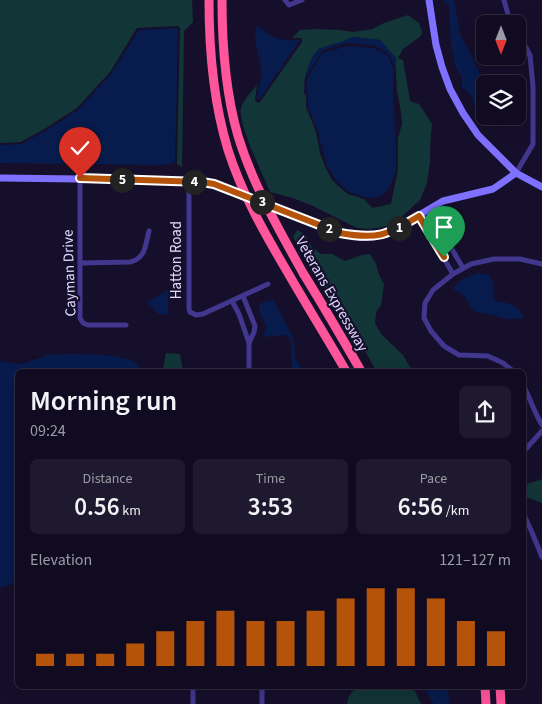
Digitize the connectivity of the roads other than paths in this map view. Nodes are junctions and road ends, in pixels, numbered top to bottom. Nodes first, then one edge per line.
1 (204, 0) edge
2 (209, 0) edge
3 (222, 0) edge
4 (285, 0) edge
5 (302, 0) edge
6 (428, 0) edge
7 (504, 0) edge
8 (508, 15) edge
9 (526, 48) edge
10 (231, 166) junction
11 (516, 173) junction
12 (0, 178) edge
13 (80, 178) junction
14 (189, 182) junction
15 (542, 187) edge
16 (429, 210) junction
17 (419, 216) junction
18 (257, 224) junction
19 (149, 232) dead end
20 (452, 250) junction
21 (444, 257) junction
22 (80, 263) junction
23 (542, 264) edge
24 (463, 268) junction
25 (453, 274) junction
26 (268, 284) dead end
27 (243, 296) junction
28 (232, 301) junction
29 (251, 317) junction
30 (241, 321) junction
31 (126, 326) dead end
32 (249, 343) junction
33 (249, 369) edge
34 (339, 369) edge
35 (345, 369) edge
36 (360, 369) edge
37 (510, 369) edge
38 (526, 391) edge
39 (542, 425) edge
40 (542, 430) edge
41 (526, 449) edge
42 (526, 519) edge
43 (541, 549) edge
44 (542, 557) edge
45 (193, 689) edge
46 (262, 689) edge
47 (480, 689) edge
48 (485, 689) edge
49 (500, 689) edge
50 (193, 704) edge
51 (262, 704) edge
52 (481, 704) edge
53 (486, 704) edge
54 (501, 704) edge

1 - 10 highway
2 - 10 highway
3 - 36 highway, Veterans Expressway
4 - 5 street
6 - 11 street
7 - 8 street
9 - 11 street
10 - 18 highway
11 - 15 street
11 - 16 street
12 - 13 street
13 - 14 street
13 - 22 street, Cayman Drive
14 - 17 street
14 - 28 street, Hatton Road
16 - 17 street
16 - 20 street
17 - 21 street
18 - 34 highway
18 - 35 highway
19 - 22 street
20 - 21 street
20 - 24 street
21 - 25 street
22 - 31 street, Cayman Drive
23 - 24 street
24 - 25 street
25 - 37 street
26 - 27 street, Hatton Road
27 - 28 street, Hatton Road
27 - 29 street
28 - 30 street
29 - 30 street
29 - 32 street
30 - 32 street
32 - 33 street
38 - 39 street
40 - 41 street
42 - 43 street
43 - 44 street
45 - 50 street
46 - 51 street
47 - 52 highway
48 - 53 highway
49 - 54 highway

